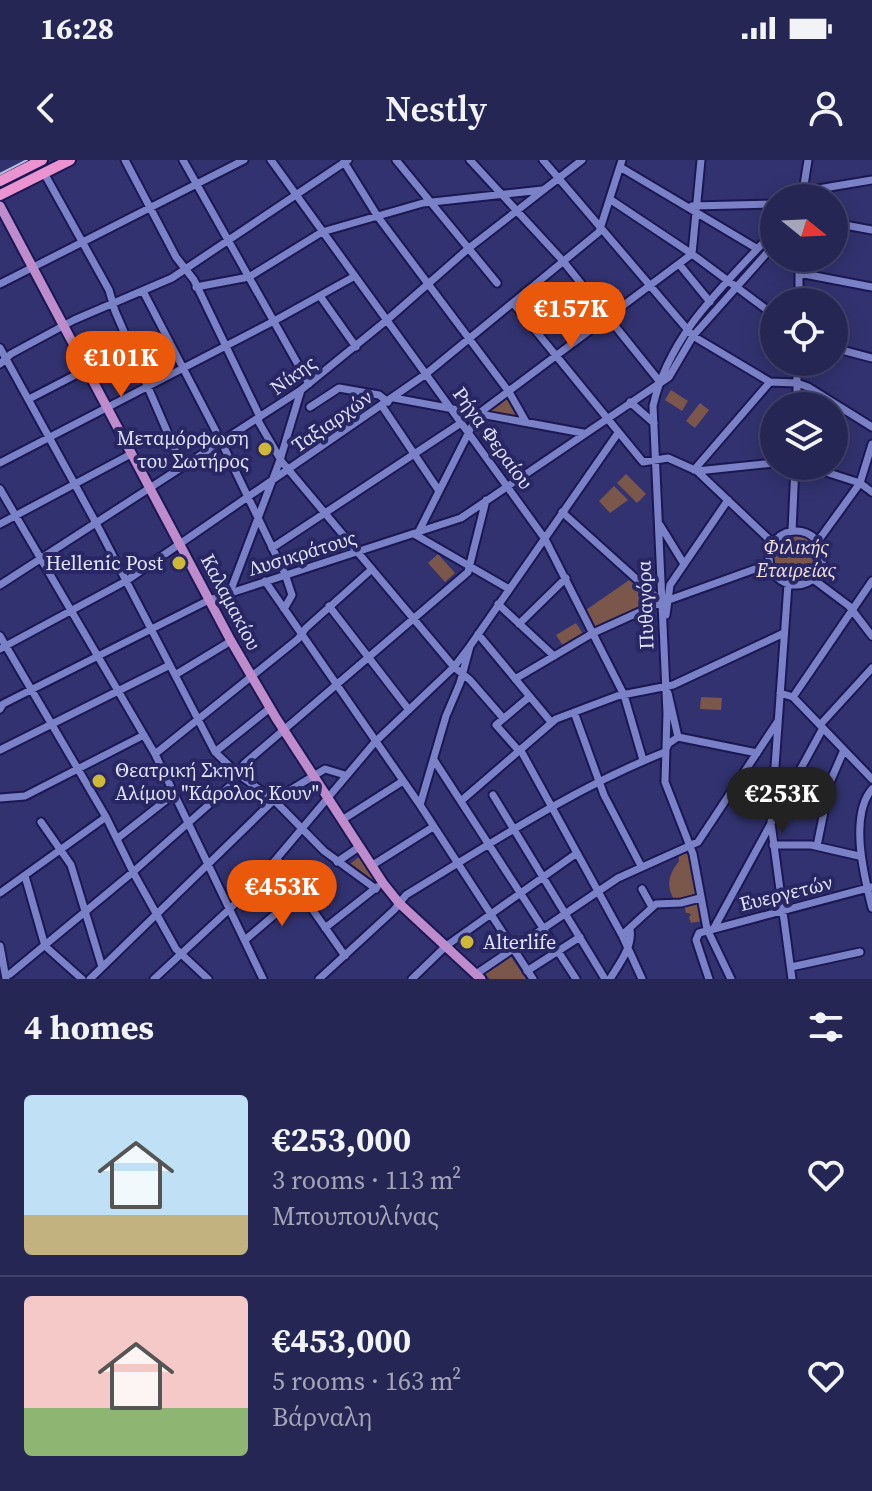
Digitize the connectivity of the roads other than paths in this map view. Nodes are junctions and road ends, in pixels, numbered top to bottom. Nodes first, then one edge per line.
1 (34, 160) edge
2 (42, 160) edge
3 (70, 160) edge
4 (125, 160) edge
5 (183, 160) edge
6 (244, 160) edge
7 (271, 160) edge
8 (396, 160) edge
9 (470, 160) edge
10 (543, 160) edge
11 (582, 160) edge
12 (701, 160) edge
13 (808, 160) edge
14 (346, 161) edge
15 (621, 163) edge
16 (44, 173) junction
17 (558, 177) junction
18 (0, 180) edge
19 (872, 180) edge
20 (805, 184) edge
21 (848, 184) edge
22 (197, 185) junction
23 (542, 190) junction
24 (502, 194) junction
25 (0, 195) edge
26 (295, 195) junction
27 (611, 200) junction
28 (430, 201) junction
29 (760, 205) edge
30 (0, 206) edge
31 (150, 208) junction
32 (517, 210) junction
33 (697, 210) junction
34 (378, 217) junction
35 (848, 226) edge
36 (601, 229) junction
37 (872, 230) edge
38 (322, 232) junction
39 (230, 241) junction
40 (82, 242) junction
41 (760, 244) edge
42 (469, 248) junction
43 (756, 248) junction
44 (692, 254) junction
45 (563, 261) junction
46 (760, 261) edge
47 (679, 264) junction
48 (33, 268) junction
49 (185, 270) junction
50 (799, 273) joint
51 (355, 276) junction
52 (249, 277) junction
53 (728, 281) junction
54 (497, 283) dead end
55 (0, 284) edge
56 (428, 285) junction
57 (649, 286) junction
58 (196, 287) junction
59 (737, 287) junction
60 (872, 287) edge
61 (799, 288) edge
62 (143, 291) junction
63 (320, 296) junction
64 (710, 302) junction
65 (513, 303) junction
66 (113, 304) junction
67 (760, 304) edge
68 (610, 317) junction
69 (387, 320) junction
70 (274, 321) junction
71 (63, 325) junction
72 (687, 329) junction
73 (693, 336) junction
74 (469, 339) junction
75 (225, 347) junction
76 (356, 347) junction
77 (0, 348) edge
78 (848, 352) edge
79 (556, 356) junction
80 (7, 357) junction
81 (872, 358) edge
82 (0, 364) edge
83 (184, 368) junction
84 (87, 369) junction
85 (426, 374) junction
86 (797, 376) edge
87 (660, 382) junction
88 (770, 382) junction
89 (797, 383) junction
90 (309, 384) junction
91 (148, 388) junction
92 (301, 390) junction
93 (509, 392) junction
94 (797, 392) edge
95 (29, 399) junction
96 (388, 402) junction
97 (630, 402) junction
98 (310, 407) dead end
99 (107, 408) junction
100 (452, 409) junction
101 (478, 414) junction
102 (258, 418) junction
103 (606, 418) junction
104 (526, 422) junction
105 (461, 423) junction
106 (654, 423) junction
107 (872, 427) edge
108 (468, 433) junction
109 (583, 433) junction
110 (618, 433) junction
111 (50, 437) junction
112 (221, 441) junction
113 (872, 444) edge
114 (131, 454) junction
115 (414, 454) junction
116 (280, 460) junction
117 (657, 461) junction
118 (0, 463) edge
119 (760, 464) edge
120 (182, 466) junction
121 (290, 470) junction
122 (696, 471) junction
123 (848, 479) edge
124 (794, 480) edge
125 (273, 481) junction
126 (860, 483) junction
127 (74, 484) junction
128 (508, 485) junction
129 (150, 488) junction
130 (0, 489) edge
131 (439, 491) junction
132 (872, 492) edge
133 (248, 498) junction
134 (486, 500) junction
135 (728, 500) junction
136 (562, 512) junction
137 (326, 513) junction
138 (16, 516) junction
139 (258, 520) junction
140 (658, 522) junction
141 (96, 523) junction
142 (0, 524) edge
143 (792, 531) junction
144 (416, 532) junction
145 (545, 539) junction
146 (818, 541) junction
147 (773, 543) junction
148 (180, 545) junction
149 (272, 548) junction
150 (358, 552) junction
151 (41, 558) junction
152 (684, 564) junction
153 (769, 564) junction
154 (470, 566) junction
155 (372, 569) junction
156 (285, 574) junction
157 (566, 578) junction
158 (813, 579) junction
159 (126, 581) junction
160 (265, 581) junction
161 (872, 581) edge
162 (788, 584) junction
163 (0, 585) edge
164 (670, 585) junction
165 (509, 589) junction
166 (230, 592) junction
167 (680, 595) junction
168 (209, 600) junction
169 (665, 601) junction
170 (498, 604) junction
171 (329, 606) junction
172 (284, 609) junction
173 (852, 610) junction
174 (72, 611) junction
175 (413, 620) junction
176 (519, 624) junction
177 (151, 629) junction
178 (301, 633) junction
179 (593, 633) junction
180 (784, 633) junction
181 (478, 634) junction
182 (0, 636) edge
183 (872, 636) edge
184 (231, 641) junction
185 (470, 646) junction
186 (3, 648) edge
187 (99, 656) junction
188 (554, 656) junction
189 (368, 657) junction
190 (170, 665) junction
191 (454, 667) junction
192 (872, 668) edge
193 (463, 674) junction
194 (175, 675) junction
195 (251, 676) junction
196 (515, 679) junction
197 (336, 684) junction
198 (666, 687) junction
199 (33, 689) junction
200 (119, 692) junction
201 (780, 693) junction
202 (624, 695) junction
203 (529, 697) junction
204 (793, 697) junction
205 (1, 706) edge
206 (270, 708) junction
207 (409, 710) junction
208 (574, 712) junction
209 (197, 719) junction
210 (778, 721) junction
211 (500, 722) junction
212 (551, 722) junction
213 (53, 725) junction
214 (821, 727) junction
215 (284, 730) junction
216 (144, 735) junction
217 (678, 737) junction
218 (375, 742) junction
219 (0, 750) edge
220 (520, 750) junction
221 (844, 750) junction
222 (215, 752) junction
223 (665, 752) junction
224 (757, 753) junction
225 (155, 754) junction
226 (434, 760) junction
227 (643, 760) junction
228 (78, 769) junction
229 (238, 774) junction
230 (314, 775) junction
231 (345, 775) junction
232 (872, 779) edge
233 (403, 781) junction
234 (599, 783) junction
235 (872, 789) edge
236 (174, 794) junction
237 (493, 795) dead end
238 (0, 798) edge
239 (328, 798) junction
240 (274, 800) junction
241 (461, 801) junction
242 (420, 805) junction
243 (552, 807) junction
244 (106, 817) junction
245 (342, 820) junction
246 (41, 822) dead end
247 (188, 822) junction
248 (771, 823) junction
249 (433, 827) junction
250 (514, 828) junction
251 (302, 830) junction
252 (118, 838) junction
253 (489, 844) junction
254 (773, 845) junction
255 (690, 846) junction
256 (817, 846) junction
257 (359, 847) junction
258 (62, 850) junction
259 (577, 853) junction
260 (859, 856) junction
261 (277, 859) junction
262 (337, 862) junction
263 (208, 864) junction
264 (456, 864) junction
265 (371, 866) junction
266 (641, 866) junction
267 (133, 872) junction
268 (25, 876) junction
269 (544, 876) junction
270 (379, 886) junction
271 (870, 888) edge
272 (642, 889) dead end
273 (599, 891) junction
274 (519, 892) junction
275 (0, 893) edge
276 (300, 893) junction
277 (700, 898) junction
278 (399, 903) junction
279 (652, 907) junction
280 (230, 908) junction
281 (872, 908) edge
282 (782, 911) junction
283 (84, 913) junction
284 (489, 913) junction
285 (566, 914) junction
286 (158, 915) junction
287 (325, 928) junction
288 (543, 928) junction
289 (711, 928) junction
290 (630, 929) junction
291 (622, 935) junction
292 (580, 937) junction
293 (245, 940) junction
294 (0, 946) edge
295 (45, 946) junction
296 (446, 946) junction
297 (512, 949) junction
298 (627, 949) junction
299 (558, 950) junction
300 (860, 952) dead end
301 (180, 954) junction
302 (345, 956) junction
303 (102, 967) junction
304 (791, 967) junction
305 (527, 971) junction
306 (7, 975) edge
307 (479, 977) edge
308 (207, 978) edge
309 (82, 979) edge
310 (90, 979) edge
311 (154, 979) edge
312 (263, 979) edge
313 (319, 979) edge
314 (412, 979) edge
315 (533, 979) edge
316 (576, 979) edge
317 (607, 979) edge
318 (642, 979) edge
319 (709, 979) edge
320 (731, 979) edge
321 (792, 979) edge

1 - 18 street
2 - 18 highway
3 - 16 highway
4 - 31 street
5 - 22 street
6 - 22 street
7 - 26 street, Ρήγα Φεραίου
8 - 28 street
9 - 24 street
10 - 17 street
11 - 17 street, Νίκης
12 - 33 street
13 - 20 street
14 - 26 street
14 - 34 street
15 - 27 street
15 - 33 street
16 - 25 highway
16 - 40 street
17 - 23 street, Νίκης
17 - 36 street
19 - 21 street
22 - 31 street
22 - 39 street
23 - 24 street
23 - 32 street, Νίκης
24 - 28 street
24 - 32 street
26 - 38 street, Ρήγα Φεραίου
26 - 39 street
27 - 36 street
27 - 44 street
28 - 34 street
28 - 42 street
29 - 33 street
30 - 48 main road, Καλαμακίου
31 - 40 street
31 - 49 street
32 - 42 street, Νίκης
32 - 45 street
33 - 43 street
33 - 44 street
34 - 38 street
34 - 56 street
35 - 37 street
36 - 45 street, Ταξιαρχών
36 - 57 street
38 - 51 street, Ρήγα Φεραίου
38 - 52 street
39 - 49 street
39 - 52 street
40 - 48 street
40 - 66 street
41 - 43 street
42 - 54 street
42 - 56 street, Νίκης
43 - 53 street
44 - 47 street
44 - 53 street
45 - 65 street, Ταξιαρχών
45 - 68 street
46 - 59 street
47 - 57 street
47 - 64 street
48 - 55 street
48 - 71 main road, Καλαμακίου
49 - 58 street
49 - 62 street
50 - 60 street
50 - 61 street
51 - 63 street
51 - 69 street, Ρήγα Φεραίου
52 - 58 street
52 - 70 street
53 - 59 street
53 - 64 street
56 - 69 street, Νίκης
56 - 74 street
57 - 68 street
57 - 72 street
58 - 75 street
59 - 67 street
59 - 73 street
62 - 66 street
62 - 83 street
63 - 70 street
63 - 76 street
64 - 72 street
65 - 74 street, Ταξιαρχών
65 - 79 street
66 - 71 street
66 - 91 street
68 - 79 street
68 - 87 street
69 - 76 street, Νίκης
69 - 85 street, Ρήγα Φεραίου
70 - 75 street
70 - 90 street
71 - 80 street
71 - 84 main road, Καλαμακίου
72 - 73 street
72 - 87 street
73 - 87 street
73 - 88 street
74 - 85 street, Ταξιαρχών
74 - 93 street
75 - 83 street
75 - 102 street
76 - 90 street, Νίκης
77 - 80 street
78 - 81 street
79 - 93 street
79 - 103 street
80 - 82 street
80 - 95 street
83 - 91 street
83 - 112 street
84 - 95 street
84 - 99 main road, Καλαμακίου
85 - 96 street, Ταξιαρχών
85 - 100 street, Ρήγα Φεραίου
86 - 89 street
87 - 97 street, Λυσικράτους
87 - 106 street, Πυθαγόρα
88 - 89 street
88 - 122 street
89 - 94 street
89 - 107 street
90 - 92 street, Νίκης
91 - 99 street
91 - 120 street
92 - 102 street, Νίκης
92 - 116 street
93 - 101 street
93 - 104 street
95 - 111 street
96 - 98 street
96 - 100 street
96 - 115 street
96 - 121 street, Ταξιαρχών
97 - 103 street, Λυσικράτους
97 - 106 street
99 - 111 street
99 - 114 main road, Καλαμακίου
100 - 101 street
100 - 105 street, Ρήγα Φεραίου
101 - 104 street
101 - 108 street
102 - 112 street, Νίκης
102 - 116 street
103 - 109 street, Λυσικράτους
103 - 110 street
104 - 109 street
105 - 108 street, Ρήγα Φεραίου
105 - 115 street
106 - 117 street, Πυθαγόρα
108 - 128 street, Ρήγα Φεραίου
108 - 131 street
109 - 128 street, Λυσικράτους
110 - 117 street
110 - 136 street
111 - 118 street
111 - 127 street
112 - 120 street, Νίκης
112 - 133 street
113 - 126 street
114 - 127 street
114 - 129 main road, Καλαμακίου
115 - 131 street
115 - 137 street
116 - 121 street
116 - 125 street
117 - 122 street
117 - 140 street, Πυθαγόρα
119 - 122 street
120 - 129 street, Νίκης
121 - 125 street, Ταξιαρχών
121 - 137 street
122 - 135 street
123 - 126 street
124 - 143 street
125 - 133 street, Ταξιαρχών
125 - 139 street
126 - 132 street
126 - 146 street
127 - 138 street
127 - 141 street
128 - 134 street, Λυσικράτους
128 - 145 street, Ρήγα Φεραίου
129 - 141 street, Νίκης
129 - 148 main road, Καλαμακίου
130 - 138 street
131 - 144 street
133 - 139 street
133 - 148 street, Ταξιαρχών
134 - 144 street, Λυσικράτους
134 - 154 street
135 - 147 street
135 - 152 street
136 - 145 street
136 - 169 street
137 - 149 street
137 - 150 street
138 - 142 street
138 - 151 street
139 - 149 street
139 - 166 street
140 - 152 street, Πυθαγόρα
140 - 169 street, Πυθαγόρα
141 - 151 street, Νίκης
141 - 159 street
143 - 146 street
143 - 147 street
144 - 150 street, Λυσικράτους
144 - 154 street
145 - 157 street, Ρήγα Φεραίου
145 - 165 street
146 - 158 street
147 - 153 street
148 - 159 street, Ταξιαρχών
148 - 168 main road, Καλαμακίου
149 - 156 street
150 - 155 street
150 - 156 street, Λυσικράτους
151 - 163 street, Νίκης
151 - 174 street
152 - 164 street
153 - 162 street
153 - 167 street
154 - 165 street
154 - 175 street
155 - 171 street
155 - 175 street
156 - 160 street, Λυσικράτους
156 - 172 street
157 - 176 street
157 - 179 street, Ρήγα Φεραίου
158 - 162 street
158 - 173 street
159 - 174 street, Ταξιαρχών
159 - 177 street
160 - 166 street, Λυσικράτους
160 - 172 street
161 - 173 street
162 - 180 street
164 - 167 street, Πυθαγόρα
164 - 169 street
165 - 170 street
166 - 168 street, Λυσικράτους
167 - 169 street
168 - 177 street, Λυσικράτους
168 - 184 main road, Καλαμακίου
169 - 179 street
169 - 198 street, Πυθαγόρα
170 - 176 street
170 - 181 street
171 - 178 street
171 - 189 street
172 - 178 street
173 - 183 street
173 - 204 street
174 - 186 street, Ταξιαρχών
174 - 187 street
175 - 189 street
175 - 191 street
176 - 188 street
177 - 187 street, Λυσικράτους
177 - 190 street
178 - 195 street
178 - 197 street
179 - 188 street
179 - 202 street, Ρήγα Φεραίου
180 - 198 street
180 - 201 street
181 - 185 street
181 - 196 street
182 - 186 street
184 - 194 street
184 - 195 main road, Καλαμακίου
185 - 191 street
185 - 193 street
186 - 199 street
187 - 199 street, Λυσικράτους
187 - 200 street
188 - 196 street
189 - 197 street
189 - 207 street
190 - 194 street
190 - 200 street
191 - 193 street
191 - 207 street
192 - 214 street
193 - 211 street
193 - 226 street
194 - 209 street
195 - 206 main road, Καλαμακίου
195 - 209 street
196 - 203 street
197 - 215 street
197 - 218 street
198 - 202 street
198 - 217 street, Πυθαγόρα
198 - 223 street, Πυθαγόρα
199 - 205 street, Λυσικράτους
199 - 213 street
200 - 213 street
200 - 216 street
201 - 204 street
201 - 210 street
202 - 208 street
202 - 227 street, Ρήγα Φεραίου
203 - 211 street
203 - 212 street
204 - 214 street
206 - 215 main road, Καλαμακίου
206 - 222 street
207 - 218 street
208 - 212 street
208 - 234 street
209 - 222 street
209 - 225 street
210 - 224 street
210 - 248 street
211 - 220 street
212 - 220 street
213 - 219 street
213 - 228 street
214 - 221 street
214 - 248 street
215 - 229 street
215 - 230 main road, Καλαμακίου
216 - 225 street
216 - 228 street
217 - 223 street
217 - 224 street
218 - 231 street
218 - 233 street
220 - 241 street
220 - 243 street
221 - 232 street
221 - 256 street
222 - 229 street
223 - 227 street
223 - 255 street, Πυθαγόρα
224 - 255 street
225 - 236 street
226 - 241 street
226 - 242 street
227 - 234 street
228 - 238 street
228 - 244 street
229 - 240 street
229 - 247 street
230 - 231 street
230 - 239 main road, Καλαμακίου
230 - 240 street
231 - 239 street
233 - 242 street
233 - 245 street
234 - 243 street
234 - 266 street
235 - 260 street
236 - 247 street
236 - 252 street
237 - 250 street
239 - 245 main road, Καλαμακίου
239 - 251 street
240 - 251 street
240 - 263 street
241 - 253 street
242 - 249 street
243 - 250 street
243 - 259 street
244 - 252 street
244 - 258 street
245 - 257 main road, Καλαμακίου
246 - 258 street
247 - 263 street
247 - 267 street
248 - 254 street
248 - 289 street
249 - 264 street
249 - 265 street
250 - 253 street
250 - 269 street
251 - 261 street
251 - 262 street
252 - 267 street
253 - 264 street
253 - 274 street
254 - 256 street
254 - 282 street
255 - 266 street
255 - 277 street, Πυθαγόρα
256 - 260 street
257 - 262 street
257 - 265 main road, Καλαμακίου
258 - 268 street
258 - 283 street
259 - 269 street
259 - 273 street
260 - 271 street
261 - 276 street
261 - 280 street
262 - 270 street
263 - 280 street
263 - 286 street
264 - 278 street
264 - 284 street
265 - 270 main road, Καλαμακίου
266 - 273 street
267 - 283 street
267 - 286 street
268 - 275 street
268 - 295 street
269 - 274 street
269 - 285 street
270 - 278 main road, Καλαμακίου
270 - 287 street
271 - 281 street
271 - 282 street, Ευεργετών
272 - 279 street
273 - 285 street
273 - 291 street
274 - 284 street
274 - 288 street
276 - 287 street
276 - 293 street
277 - 279 street
277 - 289 street, Πυθαγόρα
278 - 296 main road, Καλαμακίου
278 - 302 street
279 - 290 street
280 - 293 street
280 - 301 street
282 - 289 street, Ευεργετών
282 - 304 street
283 - 295 street
283 - 303 street
284 - 296 street
284 - 297 street
285 - 288 street
285 - 292 street
286 - 301 street
286 - 303 street
287 - 302 street
288 - 297 street
288 - 299 street
289 - 319 street, Πυθαγόρα
289 - 320 street
290 - 291 street
290 - 298 street
291 - 298 street
292 - 299 street
292 - 317 street
293 - 312 street
294 - 306 street
295 - 306 street
295 - 309 street
296 - 307 main road, Καλαμακίου
296 - 314 street
297 - 305 street
297 - 307 street
298 - 317 street
298 - 318 street
299 - 305 street
299 - 316 street
300 - 304 street
301 - 308 street
301 - 311 street
302 - 313 street
303 - 310 street
304 - 321 street
305 - 315 street

